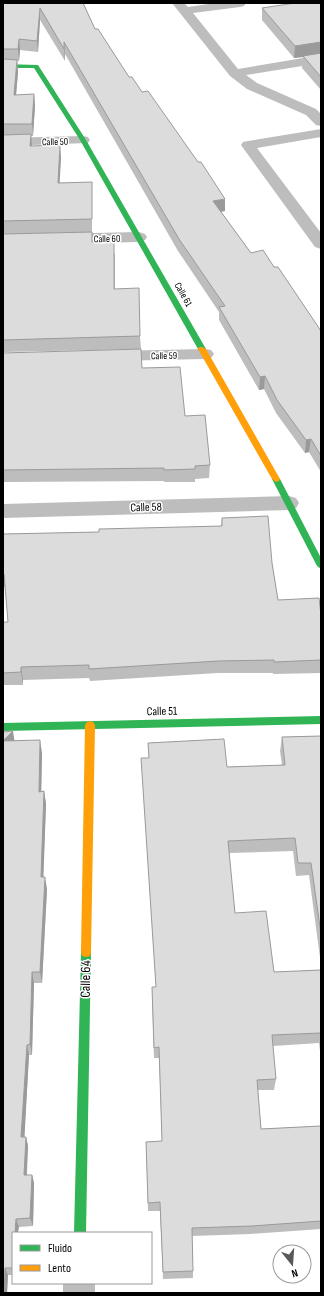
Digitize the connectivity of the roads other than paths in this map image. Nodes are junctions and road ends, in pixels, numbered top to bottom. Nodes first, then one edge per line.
1 (240, 3) edge
2 (182, 7) edge
3 (321, 59) edge
4 (3, 66) edge
5 (235, 73) junction
6 (321, 122) edge
7 (321, 133) edge
8 (83, 140) junction
9 (3, 142) edge
10 (139, 237) junction
11 (3, 240) edge
12 (321, 244) edge
13 (205, 354) junction
14 (96, 357) edge
15 (289, 503) junction
16 (3, 511) edge
17 (321, 566) edge
18 (321, 720) edge
19 (90, 725) junction
20 (3, 727) edge
21 (80, 1232) edge

1 - 2 street
2 - 5 street
3 - 5 street
4 - 8 street, Calle 61
5 - 6 street
7 - 12 street
8 - 9 street, Calle 50
8 - 10 street, Calle 61
10 - 11 street, Calle 60
10 - 13 street, Calle 61
13 - 14 street, Calle 59
13 - 15 street, Calle 61
15 - 16 street, Calle 58
15 - 17 street, Calle 61
18 - 19 street, Calle 51
19 - 20 street, Calle 51
19 - 21 street, Calle 64

